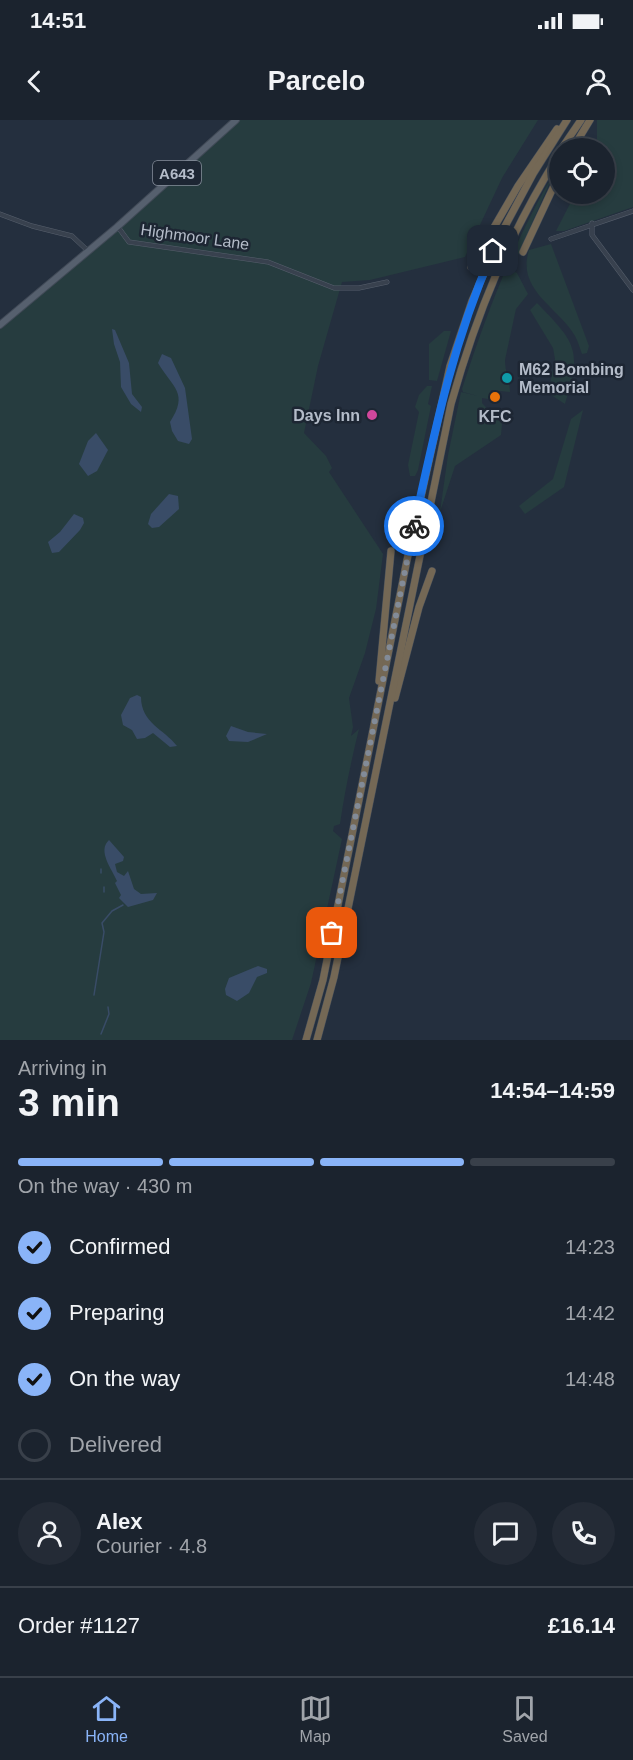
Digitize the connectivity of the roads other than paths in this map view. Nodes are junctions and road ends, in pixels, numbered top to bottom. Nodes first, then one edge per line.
1 (236, 120) edge
2 (566, 120) edge
3 (581, 120) edge
4 (590, 120) edge
5 (569, 138) edge
6 (579, 138) edge
7 (549, 171) edge
8 (549, 197) edge
9 (633, 211) edge
10 (0, 214) edge
11 (592, 223) junction
12 (117, 227) junction
13 (551, 239) dead end
14 (88, 251) junction
15 (523, 252) dead end
16 (471, 267) dead end
17 (387, 282) dead end
18 (633, 290) edge
19 (0, 325) edge
20 (391, 550) dead end
21 (432, 571) dead end
22 (375, 722) junction
23 (385, 729) junction
24 (306, 1040) edge
25 (317, 1040) edge

1 - 12 main road, A643
2 - 16 highway
2 - 22 highway
3 - 5 highway
4 - 6 highway
7 - 23 highway
8 - 15 highway
9 - 11 street
10 - 14 street
11 - 13 street
11 - 18 street
12 - 14 main road, Highmoor Lane / A643
12 - 17 street, Highmoor Lane
14 - 19 main road, Highmoor Lane / A643
20 - 22 highway
21 - 23 highway
22 - 24 highway
23 - 25 highway

